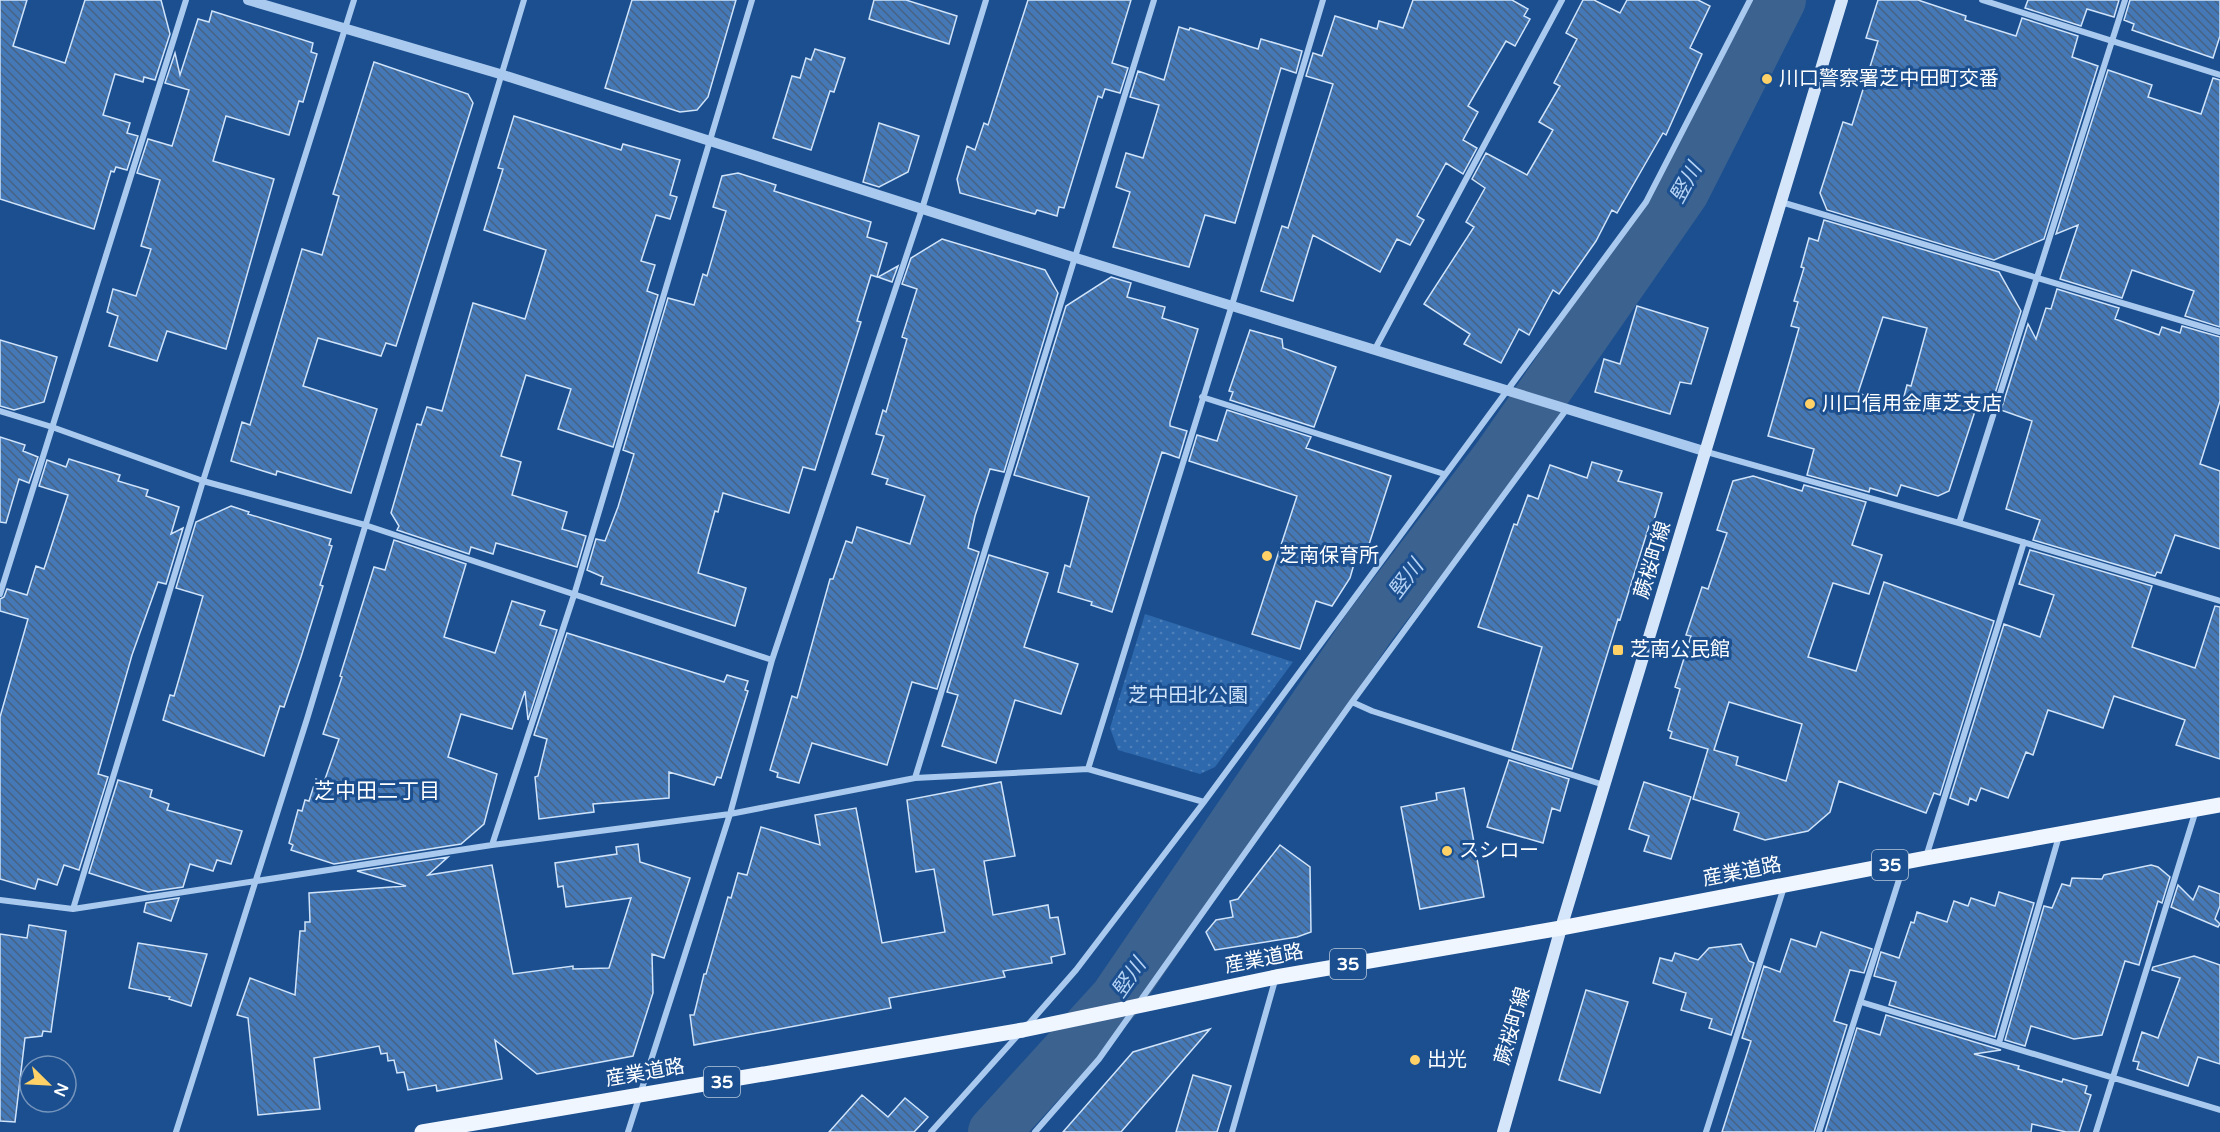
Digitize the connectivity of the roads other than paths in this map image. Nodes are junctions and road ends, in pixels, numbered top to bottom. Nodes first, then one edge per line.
1 (186, 0) edge
2 (248, 0) edge
3 (354, 0) edge
4 (524, 0) edge
5 (752, 0) edge
6 (986, 0) edge
7 (1154, 0) edge
8 (1323, 0) edge
9 (1562, 0) edge
10 (1750, 0) edge
11 (1842, 0) edge
12 (1982, 0) edge
13 (2125, 0) edge
14 (345, 28) junction
15 (2113, 39) junction
16 (500, 74) junction
17 (2220, 75) edge
18 (709, 141) junction
19 (1781, 202) junction
20 (922, 209) junction
21 (1076, 258) junction
22 (2037, 279) junction
23 (1232, 305) junction
24 (2220, 332) edge
25 (1375, 349) junction
26 (1507, 391) junction
27 (1202, 397) junction
28 (1561, 409) junction
29 (0, 411) edge
30 (52, 427) junction
31 (1707, 452) junction
32 (1444, 474) junction
33 (203, 481) junction
34 (1959, 523) junction
35 (365, 525) junction
36 (2024, 542) junction
37 (0, 594) edge
38 (574, 595) junction
39 (2220, 601) edge
40 (772, 660) junction
41 (1352, 702) junction
42 (1088, 769) junction
43 (915, 778) junction
44 (1605, 786) junction
45 (1204, 802) junction
46 (2220, 805) edge
47 (2196, 810) junction
48 (730, 814) junction
49 (2060, 834) junction
50 (492, 845) junction
51 (1926, 858) junction
52 (1905, 862) junction
53 (257, 881) junction
54 (1785, 885) junction
55 (0, 900) edge
56 (73, 909) junction
57 (1561, 928) junction
58 (1276, 977) junction
59 (1862, 1002) junction
60 (1136, 1006) junction
61 (1023, 1030) junction
62 (1999, 1043) junction
63 (2112, 1077) junction
64 (639, 1096) junction
65 (2220, 1110) edge
66 (176, 1132) edge
67 (422, 1132) edge
68 (627, 1132) edge
69 (930, 1132) edge
70 (1035, 1132) edge
71 (1232, 1132) edge
72 (1503, 1132) edge
73 (1706, 1132) edge
74 (1819, 1132) edge
75 (2096, 1132) edge

1 - 30 street
2 - 14 street
3 - 14 street
4 - 16 street
5 - 18 street
6 - 20 street
7 - 21 street
8 - 23 street
9 - 25 street
10 - 26 street
11 - 19 main road, 蕨桜町線
12 - 15 street
13 - 15 street
14 - 16 street
14 - 33 street
15 - 17 street
15 - 22 street
16 - 18 street
16 - 35 street
18 - 20 street
18 - 38 street
19 - 22 street
19 - 31 main road, 蕨桜町線
20 - 21 street
20 - 40 street
21 - 23 street
21 - 43 street
22 - 24 street
22 - 34 street
23 - 25 street
23 - 27 street
25 - 26 street
26 - 28 street
26 - 32 street
27 - 32 street
27 - 42 street
28 - 31 street
28 - 41 street
29 - 30 street
30 - 33 street
30 - 37 street
31 - 34 street
31 - 44 main road, 蕨桜町線
32 - 45 street
33 - 35 street
33 - 56 street
34 - 36 street
35 - 38 street
35 - 53 street
36 - 39 street
36 - 51 street
38 - 40 street
38 - 50 street
40 - 48 street
41 - 44 street
41 - 60 street
42 - 43 street
42 - 45 street
43 - 48 street
44 - 57 main road, 蕨桜町線
45 - 61 street
46 - 47 main road, 産業道路 / 35
47 - 49 main road, 産業道路 / 35
47 - 63 street
48 - 50 street
48 - 64 street
49 - 51 main road, 産業道路 / 35
49 - 62 street
50 - 53 street
51 - 52 main road, 産業道路 / 35
52 - 54 main road, 産業道路 / 35
52 - 59 street
53 - 56 street
53 - 66 street
54 - 57 main road, 産業道路 / 35
54 - 73 street
55 - 56 street
57 - 58 main road, 産業道路 / 35
57 - 72 main road, 蕨桜町線
58 - 60 main road, 産業道路 / 35
58 - 71 street
59 - 62 street
59 - 74 street
60 - 61 main road, 産業道路 / 35
60 - 70 street
61 - 64 main road, 産業道路 / 35
61 - 69 street
62 - 63 street
63 - 65 street
63 - 75 street
64 - 67 main road, 産業道路 / 35
64 - 68 street

